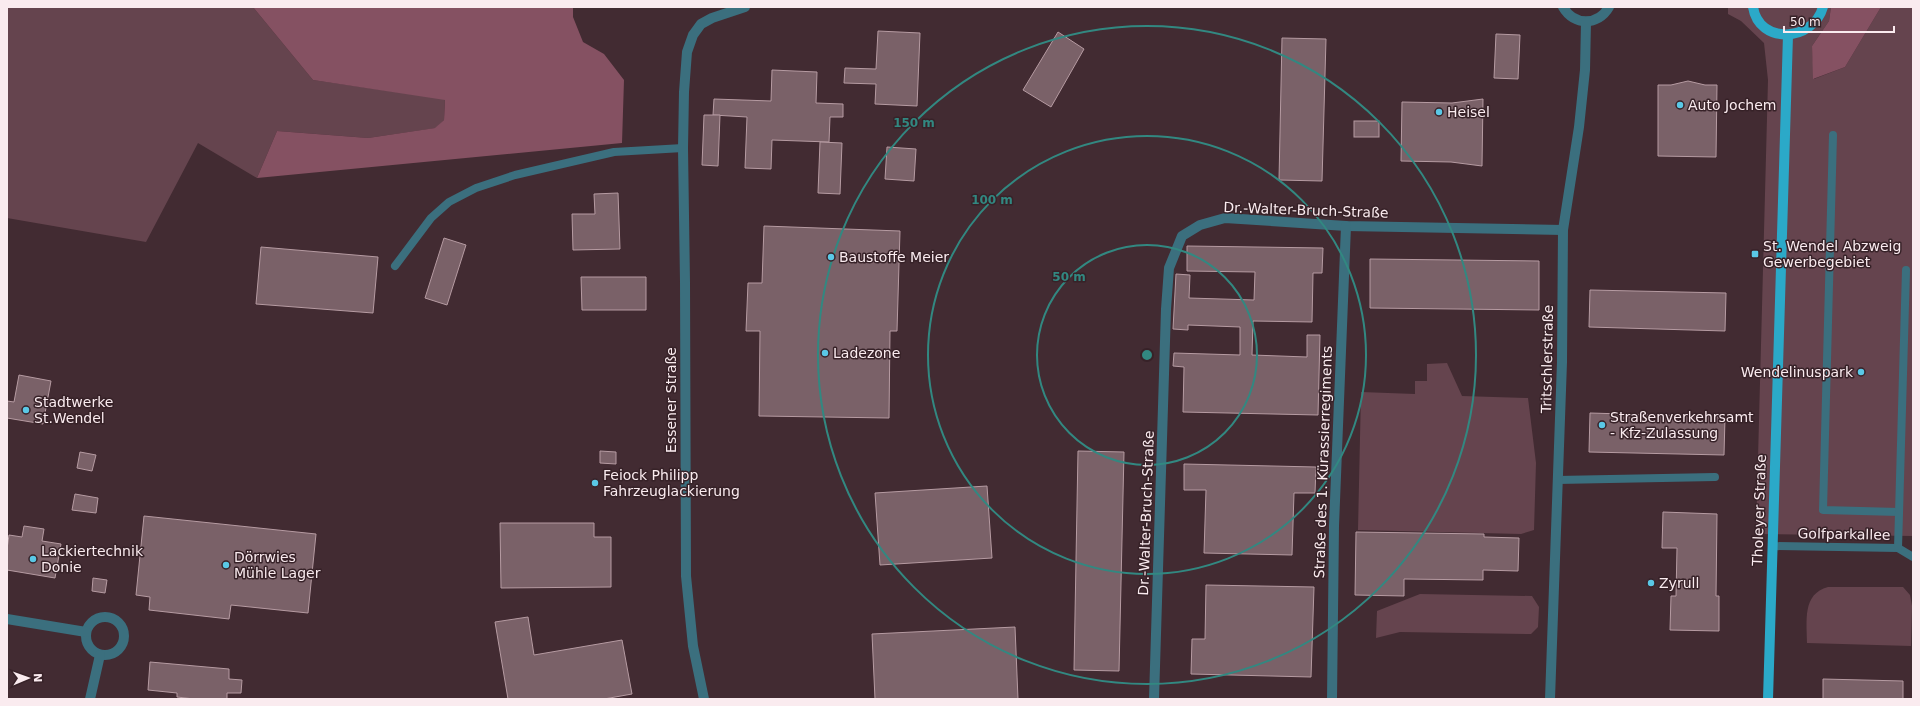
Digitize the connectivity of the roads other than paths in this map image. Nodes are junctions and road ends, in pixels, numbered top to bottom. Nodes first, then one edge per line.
1 (745, 7) edge
2 (1563, 7) edge
3 (1609, 7) edge
4 (1753, 7) edge
5 (1823, 7) edge
6 (1586, 22) junction
7 (1788, 35) junction
8 (1833, 135) dead end
9 (683, 148) junction
10 (1346, 226) junction
11 (1563, 230) junction
12 (395, 266) dead end
13 (1906, 270) dead end
14 (1715, 477) dead end
15 (1557, 480) junction
16 (1899, 512) junction
17 (1772, 546) junction
18 (1898, 548) junction
19 (1913, 557) edge
20 (7, 619) edge
21 (86, 632) junction
22 (100, 654) junction
23 (90, 699) edge
24 (704, 699) edge
25 (1154, 699) edge
26 (1332, 699) edge
27 (1550, 699) edge
28 (1768, 699) edge

1 - 9 street, Essener Straße
2 - 6 street
3 - 6 street
4 - 7 main road
5 - 7 main road
6 - 11 street, Tritschlerstraße
7 - 17 main road, Tholeyer Straße
8 - 16 lane
9 - 12 lane
9 - 24 street, Essener Straße
10 - 11 street, Dr.-Walter-Bruch-Straße
10 - 25 street, Dr.-Walter-Bruch-Straße
10 - 26 street, Straße des 1. Kürassierregiments
11 - 15 street, Tritschlerstraße
13 - 16 lane
14 - 15 lane
15 - 27 street, Tritschlerstraße
16 - 18 lane
17 - 18 lane, Golfparkallee
17 - 28 main road, Tholeyer Straße
18 - 19 lane, Golfparkallee
20 - 21 street
21 - 22 street
21 - 22 street
22 - 23 street

